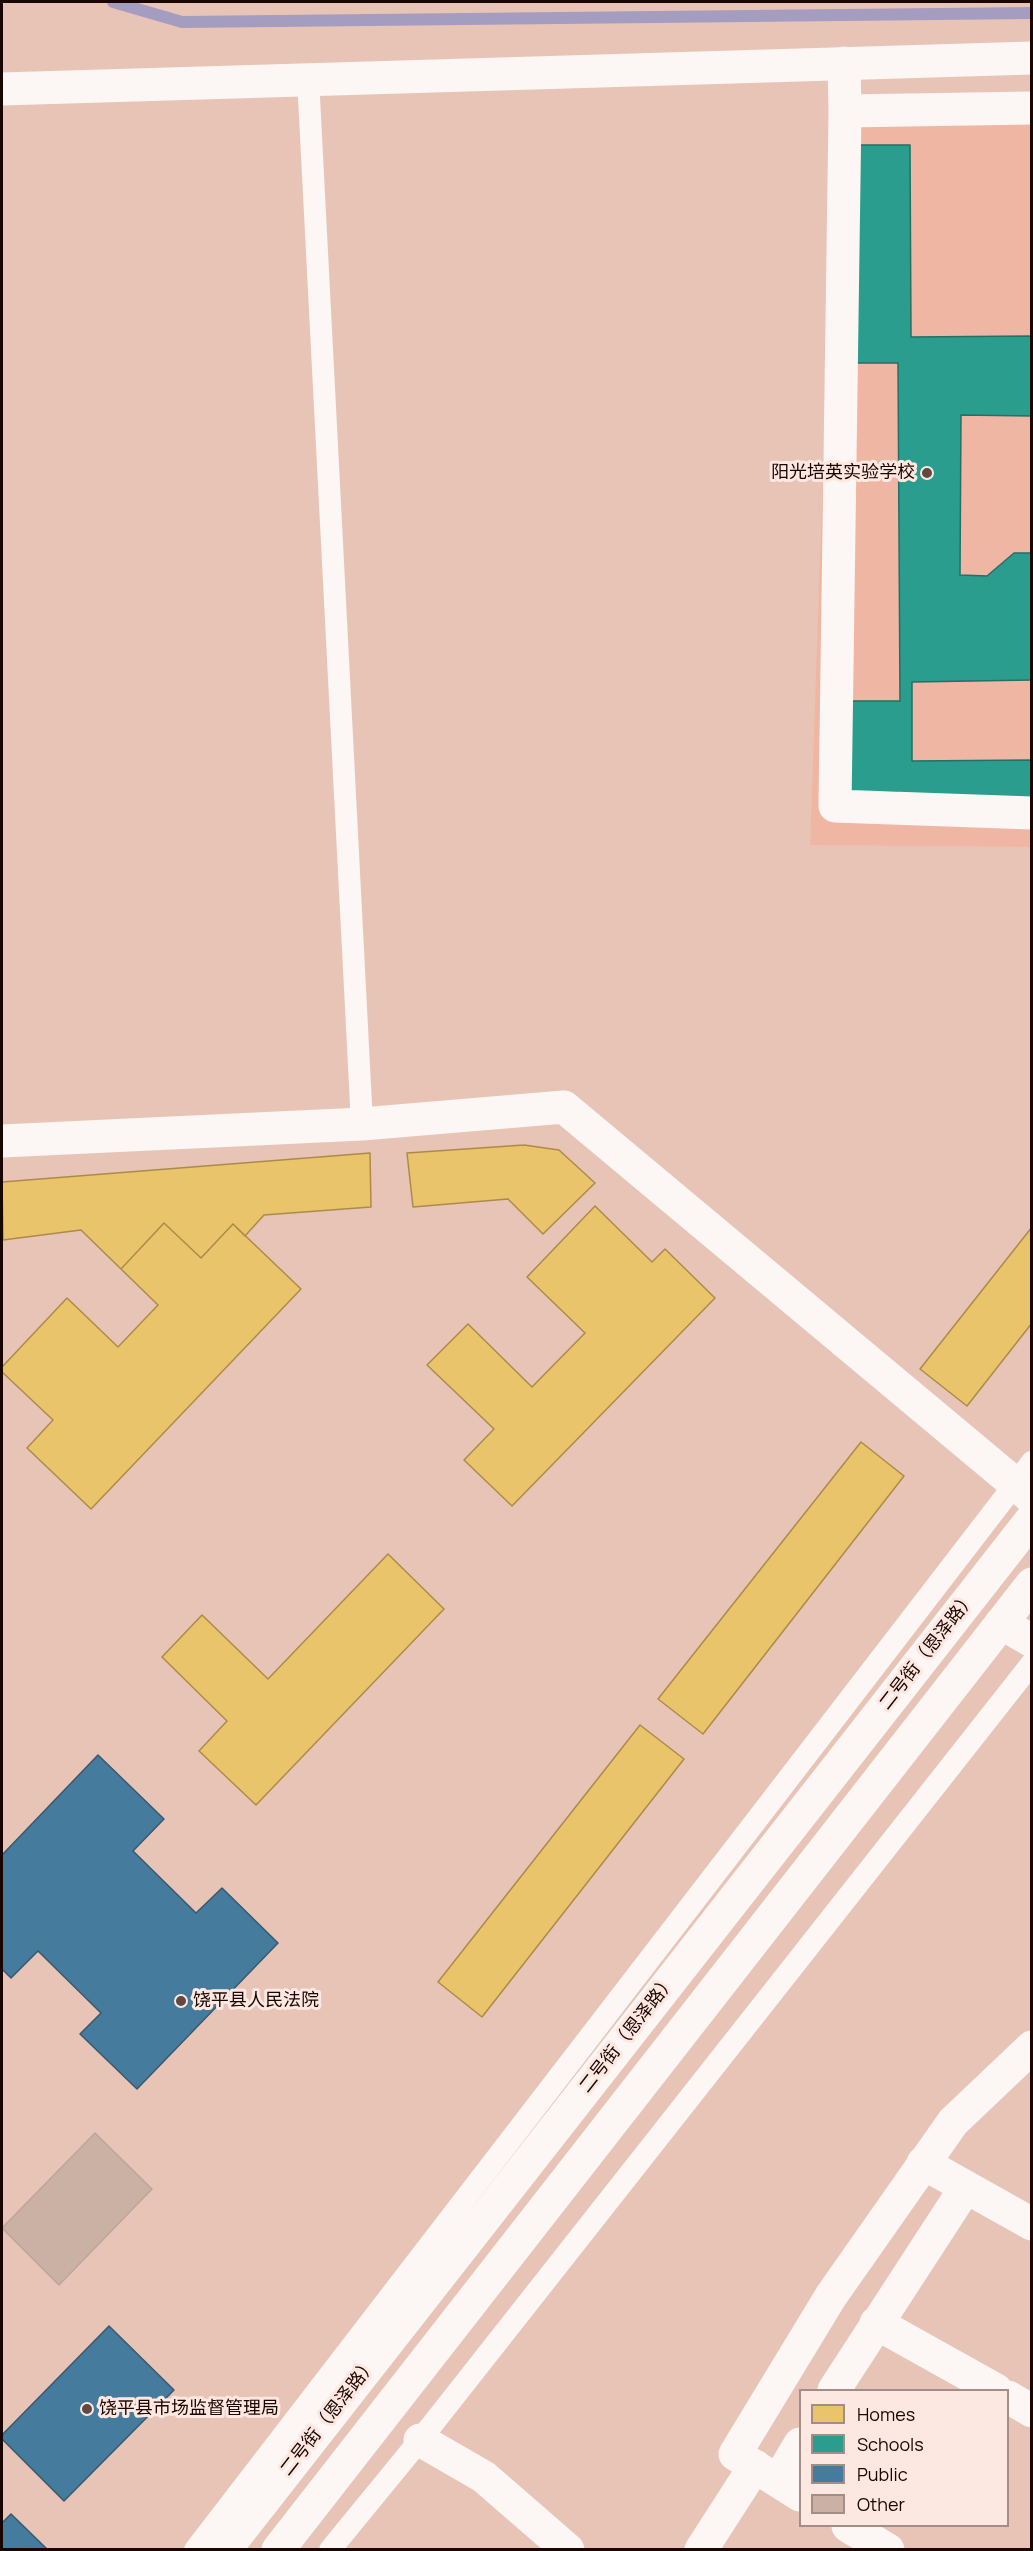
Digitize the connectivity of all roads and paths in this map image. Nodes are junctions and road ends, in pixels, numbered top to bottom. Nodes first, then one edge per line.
1 (1032, 58) edge
2 (844, 63) junction
3 (308, 78) junction
4 (2, 89) edge
5 (1032, 108) edge
6 (845, 111) junction
7 (1032, 813) edge
8 (362, 1124) junction
9 (2, 1141) edge
10 (1026, 1481) edge
11 (1032, 1519) edge
12 (1032, 1584) edge
13 (1001, 1623) junction
14 (1032, 1641) edge
15 (1032, 1663) edge
16 (1032, 2047) edge
17 (923, 2163) junction
18 (966, 2187) junction
19 (1032, 2224) edge
20 (876, 2323) junction
21 (835, 2389) edge
22 (992, 2389) edge
23 (1009, 2398) edge
24 (1032, 2411) edge
25 (420, 2440) junction
26 (799, 2447) edge
27 (778, 2481) edge
28 (850, 2527) edge
29 (195, 2550) edge
30 (225, 2550) edge
31 (278, 2550) edge
32 (330, 2550) edge
33 (568, 2550) edge
34 (701, 2550) edge
35 (888, 2550) edge

1 - 2 street
2 - 3 street
2 - 6 street
3 - 4 street
3 - 8 lane
5 - 6 street
6 - 7 street
8 - 9 street
8 - 10 street
10 - 29 lane
11 - 30 street, 二号街（恩泽路）
12 - 13 street
13 - 14 street
13 - 31 street
15 - 25 lane
16 - 17 street
17 - 18 street
17 - 27 street
18 - 19 street
18 - 20 street
20 - 21 street
20 - 22 street
23 - 24 street
25 - 32 lane
25 - 33 street
26 - 27 street
27 - 34 street
28 - 35 street

